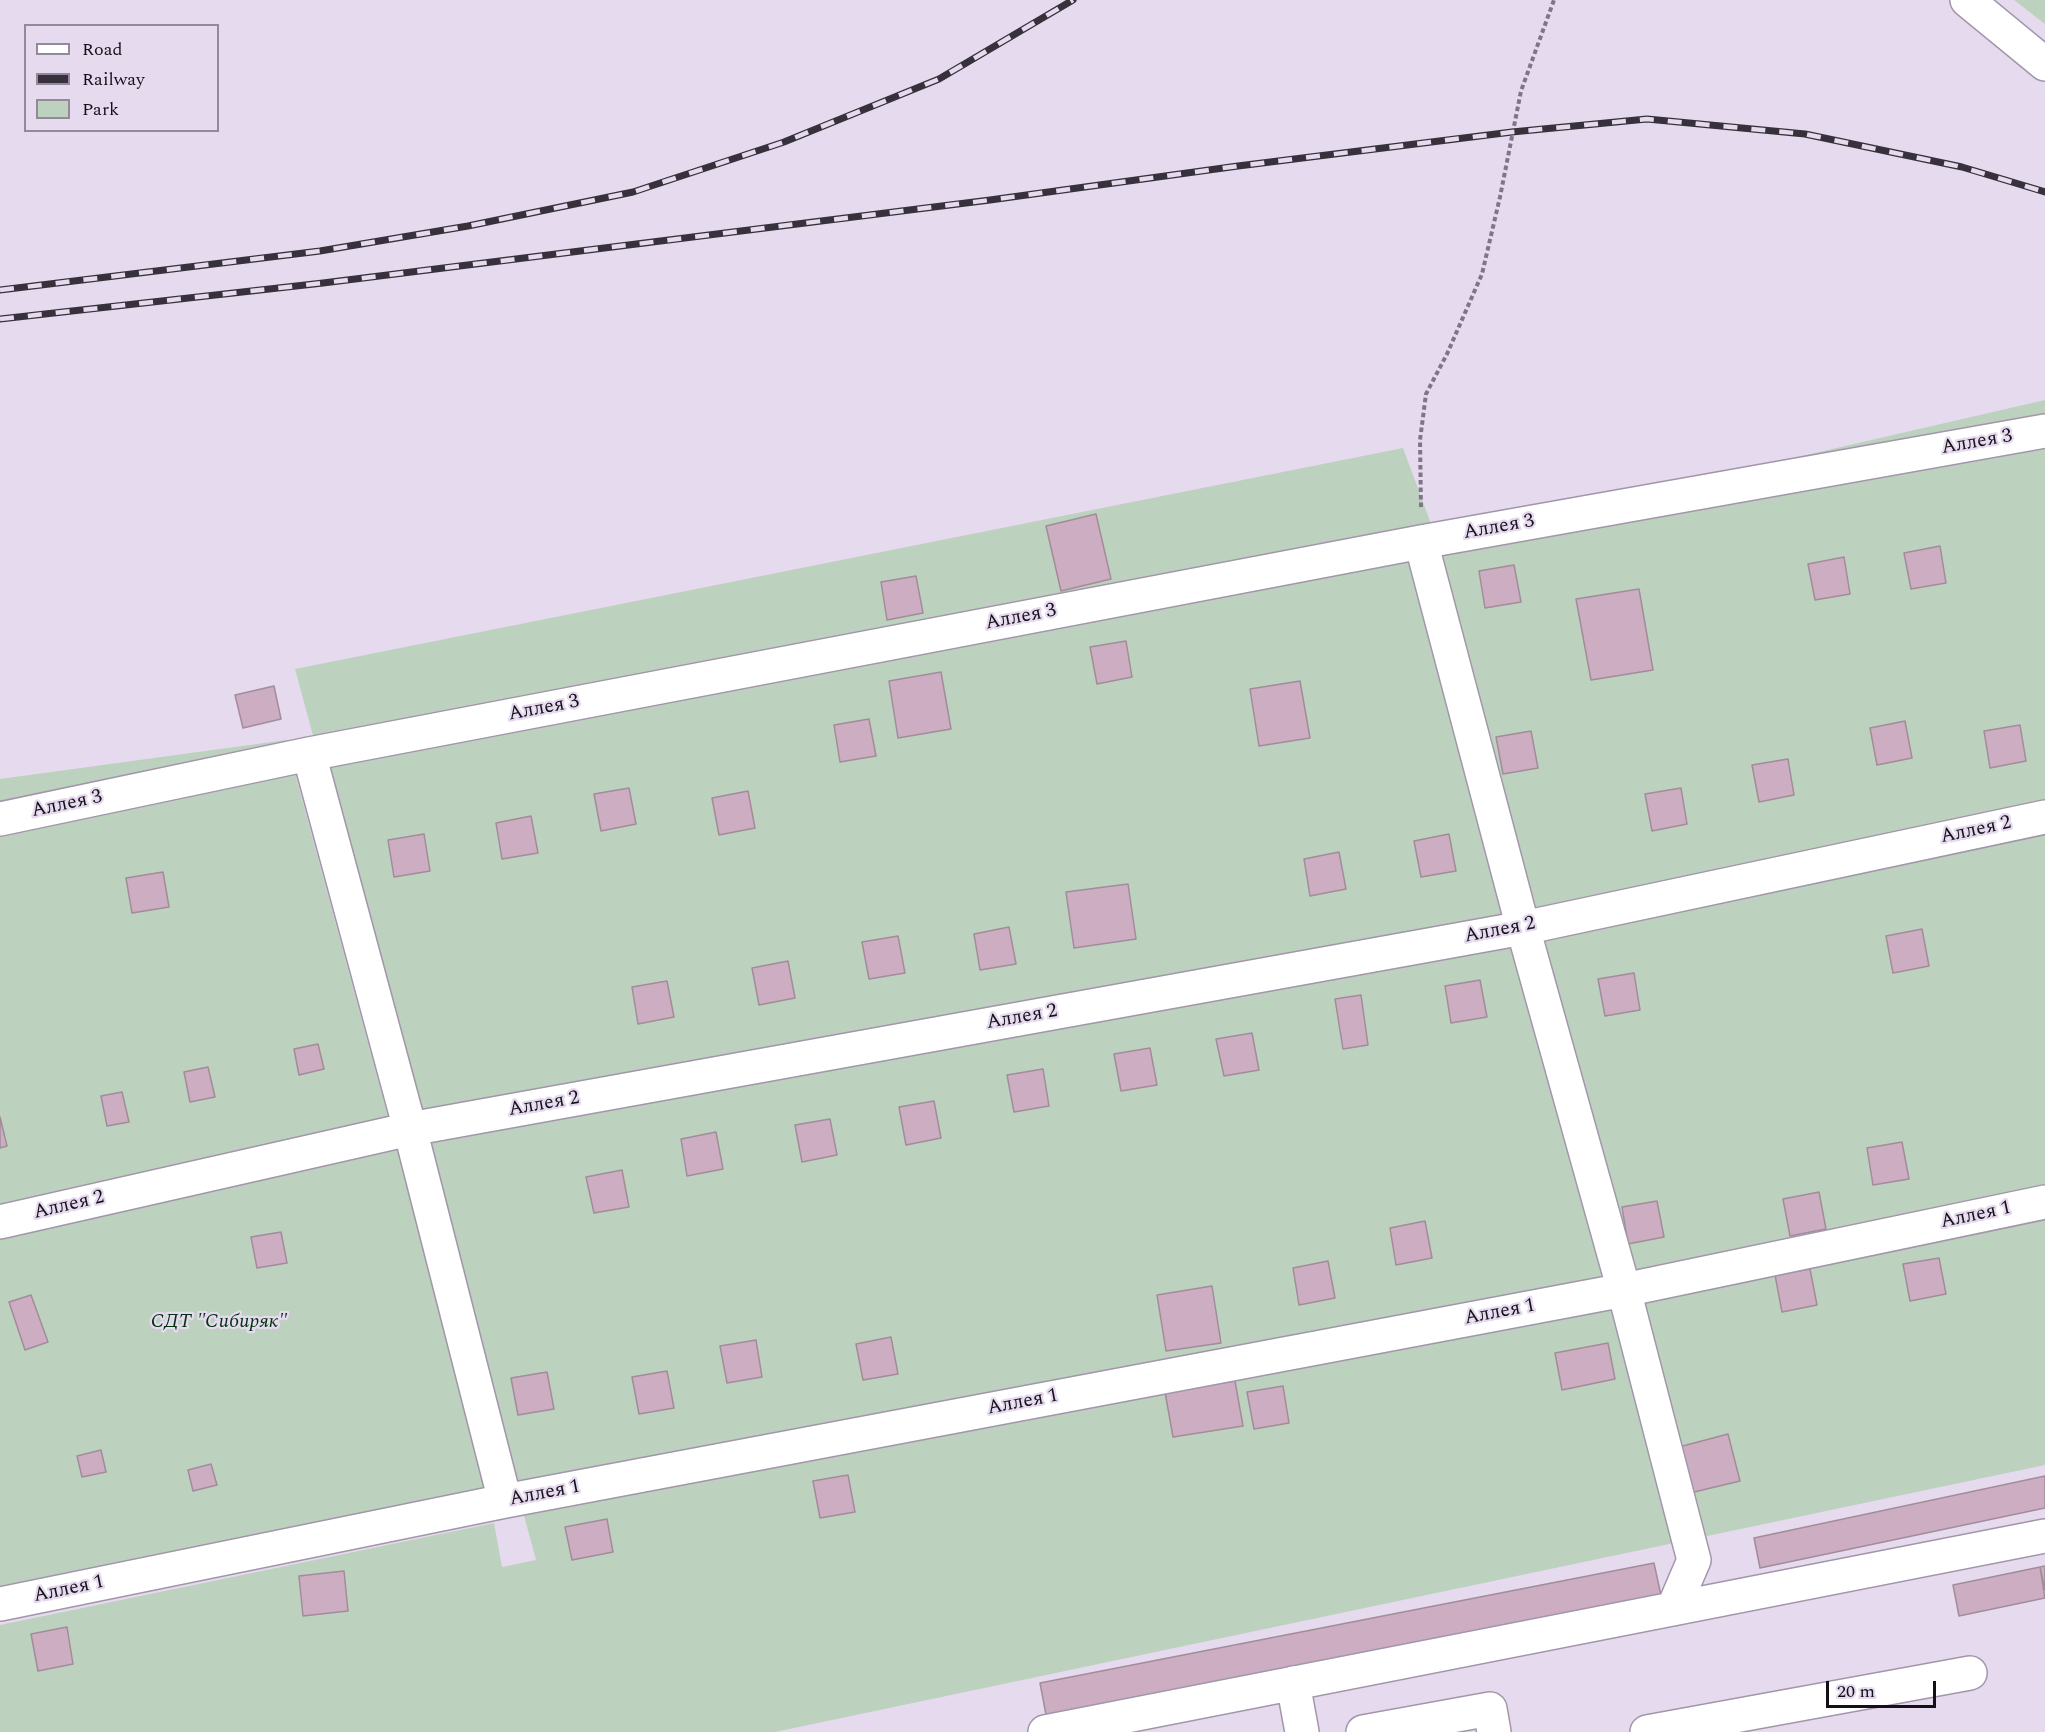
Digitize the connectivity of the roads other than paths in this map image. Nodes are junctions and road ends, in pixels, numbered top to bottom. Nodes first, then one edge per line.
1 (1967, 0) edge
2 (2045, 64) edge
3 (2045, 431) edge
4 (1421, 542) junction
5 (309, 754) junction
6 (2045, 817) edge
7 (0, 819) edge
8 (1523, 928) junction
9 (410, 1129) junction
10 (2045, 1202) edge
11 (0, 1222) edge
12 (1624, 1290) junction
13 (505, 1501) junction
14 (2045, 1536) edge
15 (0, 1604) edge
16 (1673, 1609) junction
17 (1970, 1673) dead end
18 (1293, 1683) junction
19 (1045, 1732) edge
20 (1302, 1732) edge
21 (1363, 1732) edge
22 (1494, 1732) edge
23 (1647, 1732) edge

1 - 2 street
3 - 4 street, Аллея 3
4 - 5 street, Аллея 3
4 - 8 street
5 - 7 street, Аллея 3
5 - 9 street
6 - 8 street, Аллея 2
8 - 9 street, Аллея 2
8 - 12 street
9 - 11 street, Аллея 2
9 - 13 street
10 - 12 street, Аллея 1
12 - 13 street, Аллея 1
12 - 16 street
13 - 15 street, Аллея 1
14 - 16 street
16 - 18 street
17 - 23 street
18 - 19 street
18 - 20 street
21 - 22 street

